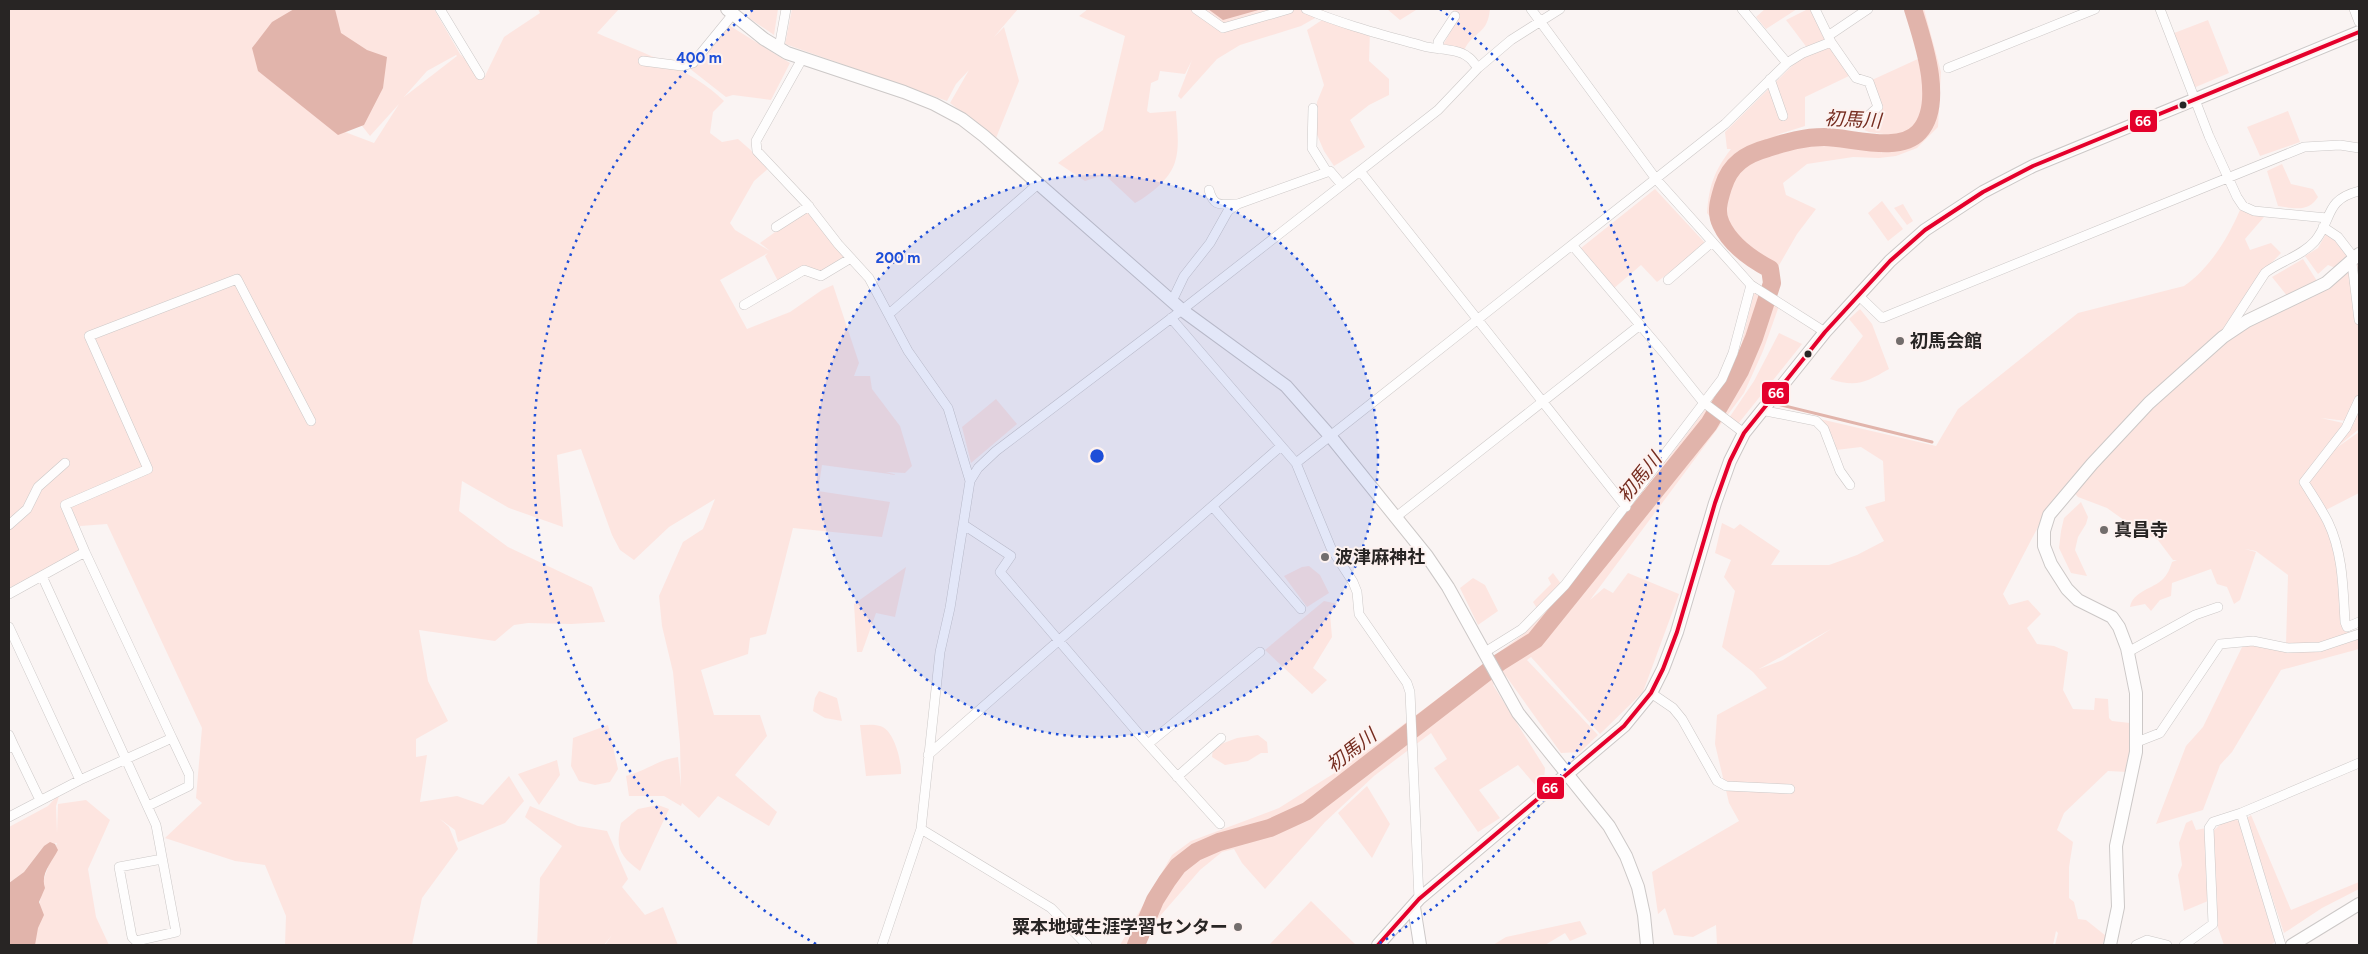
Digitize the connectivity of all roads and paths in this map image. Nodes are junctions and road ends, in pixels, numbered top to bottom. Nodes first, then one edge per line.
1 (440, 9) edge
2 (786, 9) edge
3 (1196, 9) edge
4 (1289, 9) edge
5 (1306, 9) edge
6 (1531, 9) edge
7 (1560, 9) edge
8 (1742, 9) edge
9 (1815, 9) edge
10 (1868, 9) edge
11 (2095, 9) edge
12 (2160, 9) edge
13 (2354, 9) edge
14 (730, 11) edge
15 (1455, 16) dead end
16 (1540, 21) junction
17 (2359, 22) edge
18 (2359, 32) edge
19 (1830, 39) junction
20 (779, 48) junction
21 (1440, 49) junction
22 (802, 59) junction
23 (643, 61) dead end
24 (1787, 63) junction
25 (1478, 68) junction
26 (1948, 68) dead end
27 (480, 75) dead end
28 (1770, 79) junction
29 (2195, 99) junction
30 (1313, 108) dead end
31 (1783, 116) dead end
32 (1867, 117) dead end
33 (2359, 148) edge
34 (1360, 171) junction
35 (1327, 172) junction
36 (2228, 177) junction
37 (1656, 179) junction
38 (1038, 184) junction
39 (1342, 185) junction
40 (1209, 190) dead end
41 (2359, 191) edge
42 (1238, 204) junction
43 (809, 206) junction
44 (2325, 222) junction
45 (776, 227) dead end
46 (1712, 242) junction
47 (1573, 246) junction
48 (851, 258) junction
49 (2355, 258) edge
50 (1668, 280) dead end
51 (1753, 287) junction
52 (1858, 295) junction
53 (1172, 301) junction
54 (744, 305) dead end
55 (1182, 310) junction
56 (889, 314) junction
57 (1171, 318) junction
58 (1478, 320) junction
59 (2359, 320) edge
60 (1640, 325) junction
61 (1825, 332) junction
62 (2223, 337) junction
63 (2359, 400) edge
64 (1542, 402) junction
65 (1704, 403) junction
66 (1761, 410) junction
67 (311, 421) dead end
68 (1744, 433) junction
69 (1331, 437) junction
70 (1281, 446) junction
71 (65, 463) dead end
72 (1296, 463) junction
73 (970, 481) junction
74 (1850, 486) dead end
75 (1213, 507) junction
76 (1626, 507) junction
77 (1396, 517) junction
78 (9, 525) edge
79 (964, 525) junction
80 (85, 552) junction
81 (42, 576) junction
82 (9, 594) edge
83 (2218, 607) dead end
84 (1301, 609) dead end
85 (2359, 622) edge
86 (9, 627) edge
87 (2359, 634) edge
88 (1059, 640) junction
89 (1260, 652) dead end
90 (2128, 652) junction
91 (1486, 654) junction
92 (1650, 693) junction
93 (9, 735) edge
94 (172, 738) junction
95 (1221, 738) dead end
96 (2137, 742) junction
97 (1148, 744) junction
98 (11, 747) edge
99 (928, 755) junction
100 (126, 759) junction
101 (2359, 763) edge
102 (1568, 775) junction
103 (1177, 777) junction
104 (80, 780) junction
105 (1790, 789) dead end
106 (40, 800) junction
107 (148, 806) junction
108 (2241, 813) junction
109 (9, 817) edge
110 (1220, 824) dead end
111 (921, 829) junction
112 (162, 859) junction
113 (1417, 903) junction
114 (2359, 904) edge
115 (882, 945) edge
116 (1087, 945) edge
117 (1378, 945) edge
118 (1420, 945) edge
119 (1647, 945) edge
120 (2110, 945) edge
121 (2136, 945) edge
122 (2167, 945) edge
123 (2184, 945) edge
124 (2281, 945) edge
125 (2292, 945) edge

1 - 27 street
2 - 20 street
3 - 4 street
5 - 21 street
6 - 16 street
7 - 16 street
8 - 24 street
9 - 19 street
10 - 19 street
11 - 26 street
12 - 29 street
13 - 17 street
14 - 20 street
14 - 23 street
15 - 21 street
16 - 25 street
16 - 37 street
18 - 29 street
19 - 24 street
19 - 32 street
20 - 22 street
21 - 25 street
22 - 38 street
22 - 43 street
24 - 28 street
25 - 34 street
28 - 31 street
28 - 37 street
29 - 36 street
29 - 52 street
30 - 35 street
33 - 36 street
34 - 39 street
34 - 58 street
35 - 39 street
35 - 42 street
36 - 44 street
36 - 52 street
37 - 46 street
37 - 47 street
38 - 53 street
38 - 56 street
39 - 55 street
40 - 42 street
41 - 44 street
42 - 53 street
43 - 45 street
43 - 48 street
44 - 49 street
44 - 62 street
46 - 50 street
46 - 51 street
47 - 58 street
47 - 60 street
48 - 54 street
48 - 56 street
49 - 59 street
49 - 62 street
51 - 61 street
51 - 65 street
52 - 61 street
53 - 55 street
55 - 57 street
55 - 69 street
56 - 73 street
57 - 70 street
57 - 73 street
58 - 64 street
58 - 69 street
60 - 64 street
60 - 65 street
61 - 66 street
62 - 90 street
63 - 85 street
64 - 76 street
64 - 77 street
65 - 68 street
65 - 76 street
66 - 68 street
66 - 74 street
67 - 80 street
68 - 92 street
69 - 72 street
69 - 77 street
70 - 72 street
70 - 75 street
71 - 78 street
72 - 113 street
73 - 79 street
75 - 84 street
75 - 88 street
76 - 91 street
77 - 91 street
79 - 88 street
79 - 99 street
80 - 81 street
80 - 94 street
81 - 82 street
81 - 100 street
83 - 90 street
86 - 104 street
87 - 96 street
88 - 97 street
88 - 99 street
89 - 97 street
90 - 96 street
91 - 102 street
92 - 102 street
92 - 105 street
93 - 98 street
94 - 100 street
94 - 107 street
95 - 103 street
96 - 120 street
97 - 103 street
98 - 106 street
99 - 111 street
100 - 104 street
100 - 107 street
101 - 108 street
102 - 113 street
102 - 119 street
103 - 110 street
104 - 106 street
106 - 109 street
107 - 112 street
108 - 123 street
108 - 124 street
111 - 115 street
111 - 116 street
112 - 112 street
113 - 117 street
113 - 118 street
114 - 125 street
121 - 122 street

